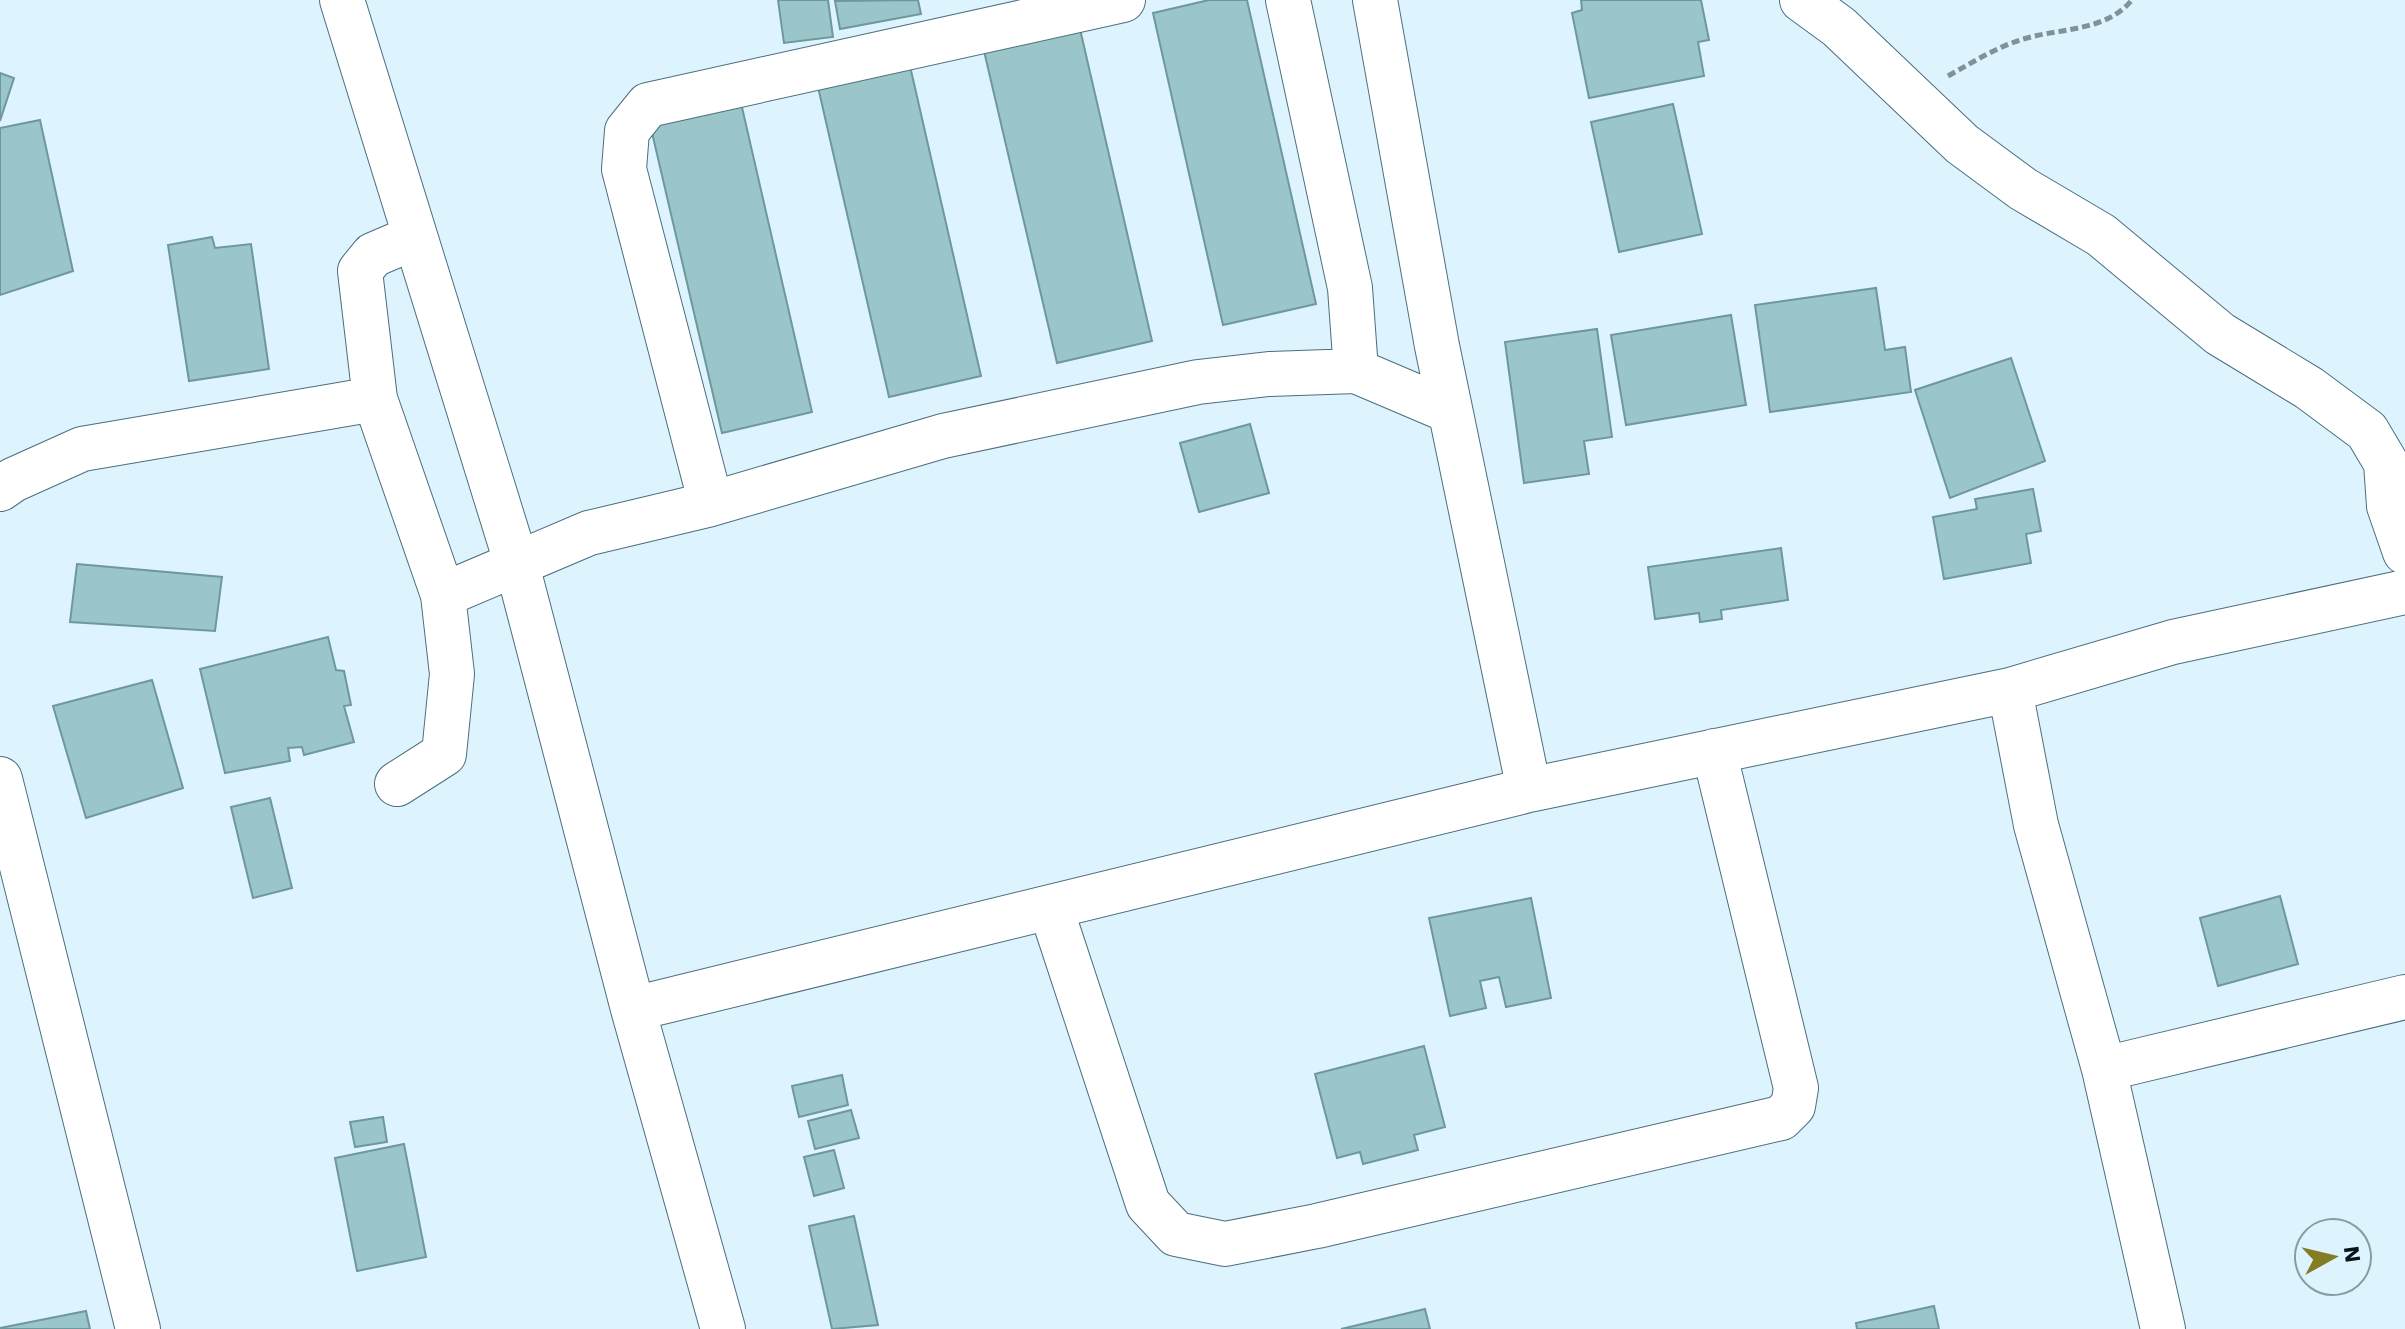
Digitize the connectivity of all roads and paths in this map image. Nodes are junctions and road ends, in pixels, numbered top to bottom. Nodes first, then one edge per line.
1 (342, 0) edge
2 (1123, 0) edge
3 (1288, 0) edge
4 (1375, 0) edge
5 (1802, 0) edge
6 (2132, 0) edge
7 (1909, 93) junction
8 (415, 237) junction
9 (1356, 371) junction
10 (375, 399) junction
11 (1450, 411) junction
12 (0, 489) edge
13 (711, 504) junction
14 (2405, 552) edge
15 (517, 565) junction
16 (2405, 592) edge
17 (443, 595) junction
18 (2010, 690) junction
19 (1714, 751) junction
20 (0, 779) edge
21 (397, 784) dead end
22 (1529, 790) junction
23 (1051, 909) junction
24 (2405, 997) edge
25 (633, 1009) junction
26 (2104, 1069) junction
27 (138, 1329) edge
28 (723, 1329) edge
29 (2163, 1329) edge

1 - 8 street
2 - 13 street
3 - 9 street
4 - 11 street
5 - 7 street
6 - 7 path
7 - 14 street
8 - 10 street
8 - 15 street
9 - 11 street
9 - 13 street
10 - 12 street
10 - 17 street
11 - 22 street
13 - 15 street
15 - 17 street
15 - 25 street
16 - 18 street
17 - 21 street
18 - 19 street
18 - 26 street
19 - 22 street
19 - 23 street
20 - 27 street
22 - 23 street
23 - 25 street
24 - 26 street
25 - 28 street
26 - 29 street

